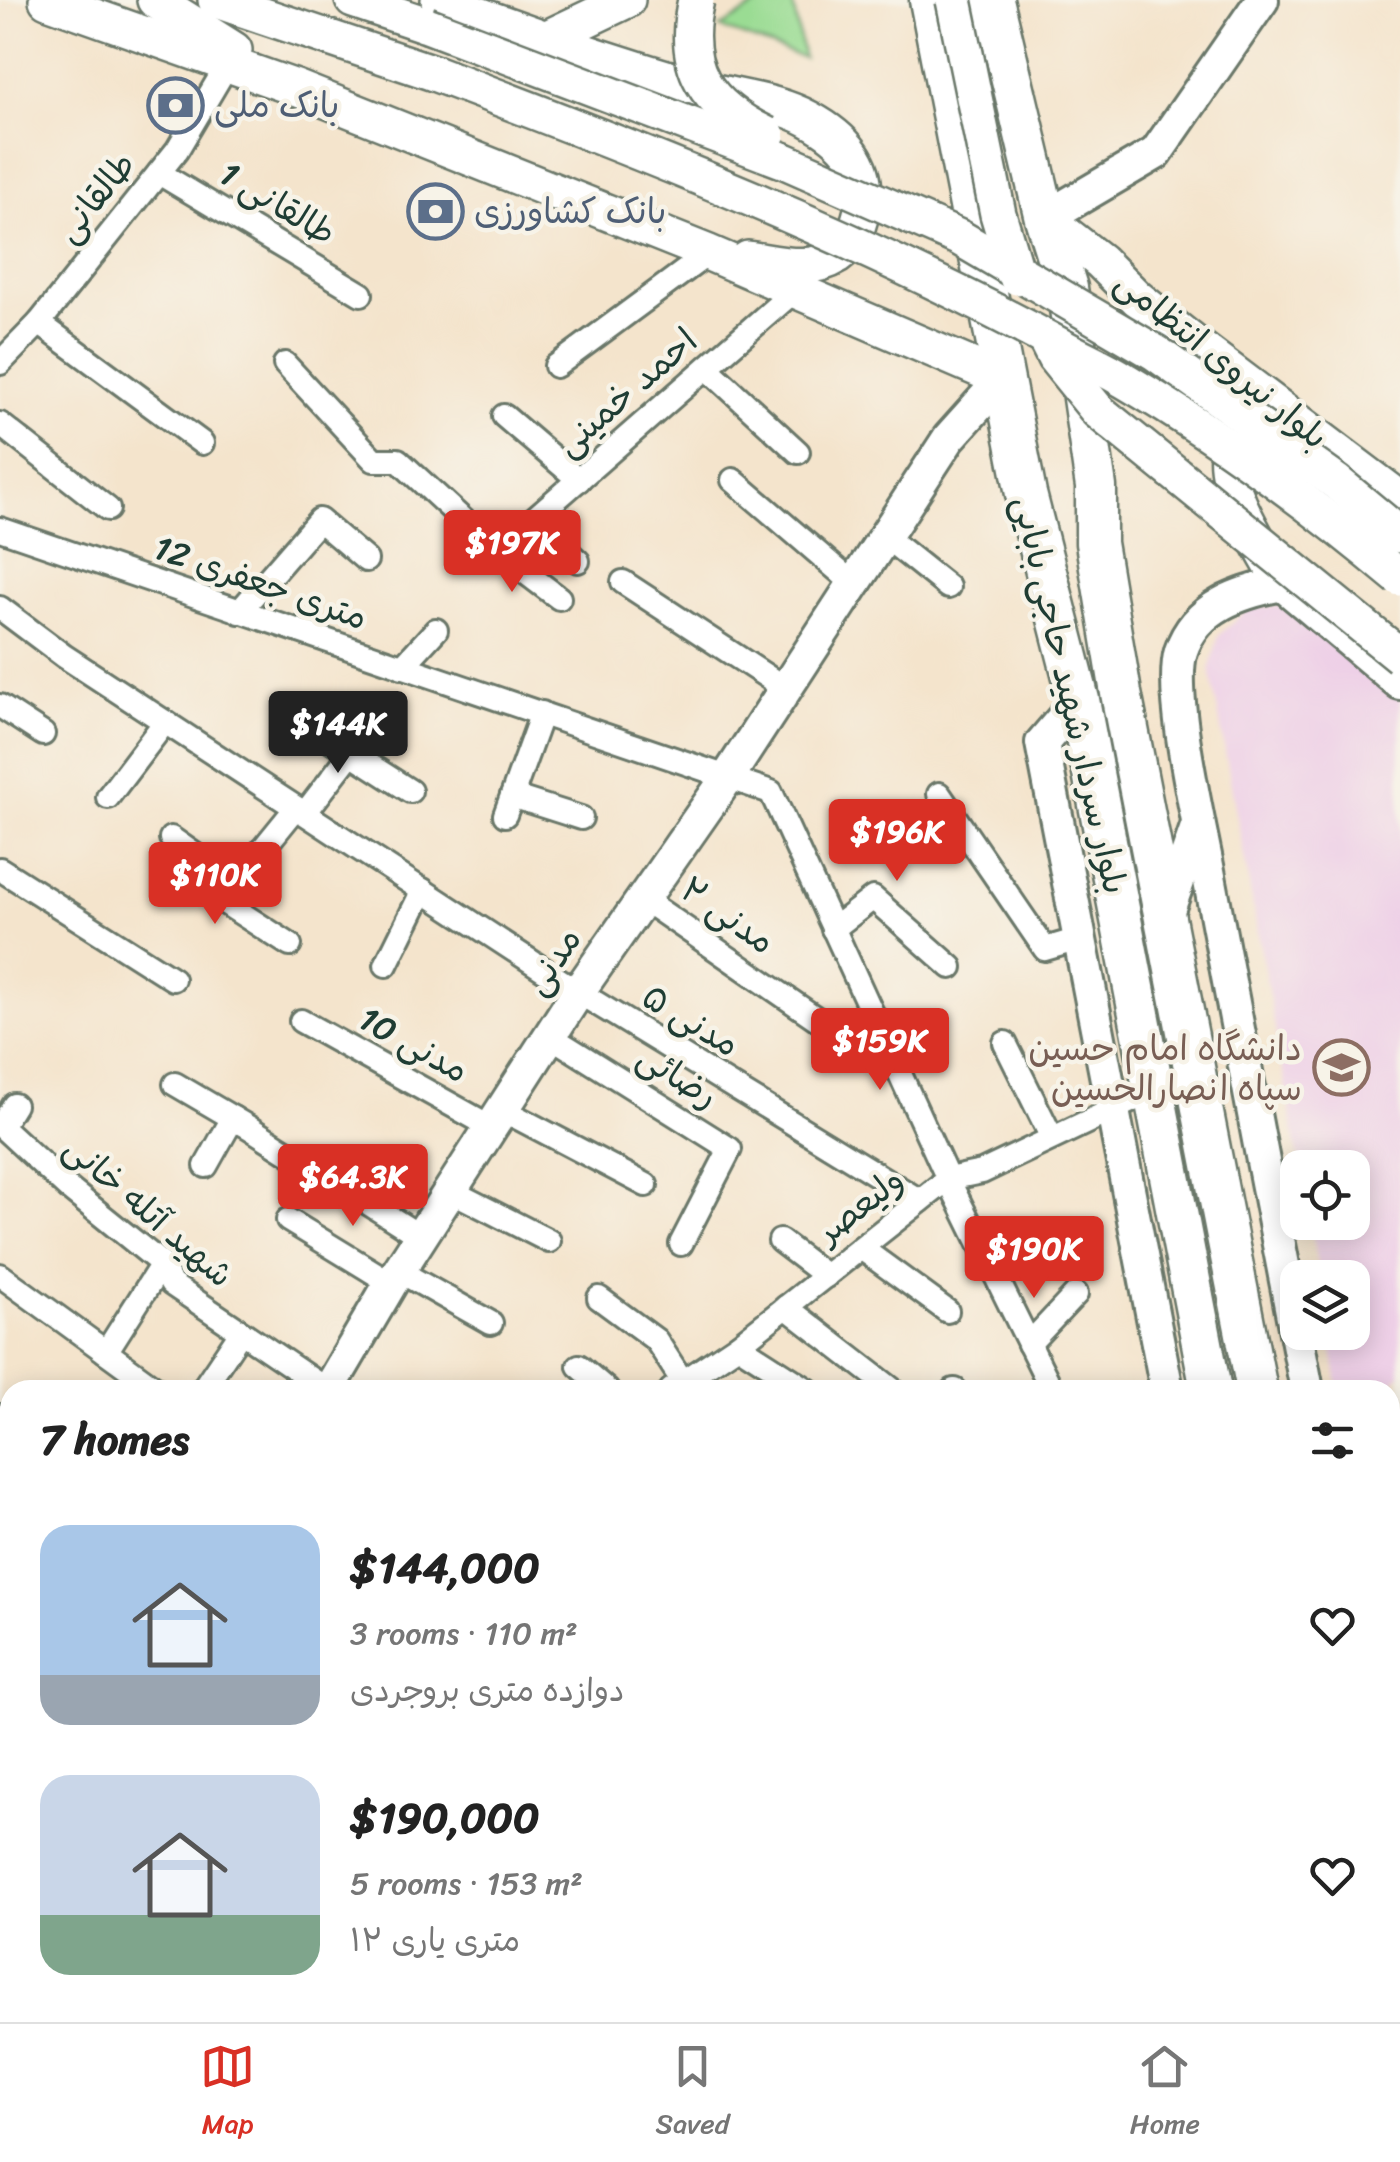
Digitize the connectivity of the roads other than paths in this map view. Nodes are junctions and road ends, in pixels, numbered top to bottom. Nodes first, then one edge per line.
1 (47, 0) edge
2 (155, 0) edge
3 (216, 0) edge
4 (353, 0) edge
5 (627, 0) edge
6 (696, 0) edge
7 (929, 0) edge
8 (954, 0) edge
9 (993, 0) edge
10 (1262, 0) edge
11 (433, 13) edge
12 (543, 40) junction
13 (229, 62) junction
14 (296, 88) junction
15 (159, 172) junction
16 (847, 187) junction
17 (1044, 218) junction
18 (709, 253) junction
19 (793, 292) junction
20 (361, 294) dead end
21 (39, 323) junction
22 (0, 364) edge
23 (285, 364) dead end
24 (556, 366) dead end
25 (707, 368) junction
26 (1002, 379) junction
27 (1279, 408) junction
28 (504, 416) dead end
29 (0, 424) edge
30 (202, 443) dead end
31 (798, 452) dead end
32 (578, 480) junction
33 (733, 480) dead end
34 (1400, 500) edge
35 (108, 508) dead end
36 (534, 522) junction
37 (0, 529) edge
38 (1400, 534) edge
39 (883, 535) junction
40 (497, 550) junction
41 (366, 560) dead end
42 (578, 561) dead end
43 (1400, 578) edge
44 (623, 582) dead end
45 (1282, 584) junction
46 (855, 585) junction
47 (948, 588) dead end
48 (558, 598) dead end
49 (0, 608) edge
50 (240, 612) junction
51 (436, 630) dead end
52 (1400, 656) edge
53 (402, 666) junction
54 (1400, 683) edge
55 (786, 689) junction
56 (1080, 700) junction
57 (0, 706) edge
58 (542, 714) junction
59 (294, 717) dead end
60 (165, 722) junction
61 (43, 734) dead end
62 (351, 753) junction
63 (728, 776) junction
64 (410, 791) dead end
65 (939, 794) dead end
66 (108, 796) dead end
67 (300, 811) junction
68 (581, 818) dead end
69 (1198, 822) junction
70 (171, 838) dead end
71 (0, 869) edge
72 (235, 883) junction
73 (422, 890) junction
74 (643, 898) junction
75 (1165, 920) junction
76 (834, 929) junction
77 (1079, 939) junction
78 (290, 945) dead end
79 (386, 965) dead end
80 (951, 967) dead end
81 (173, 980) dead end
82 (1178, 986) junction
83 (578, 992) junction
84 (1135, 992) junction
85 (301, 1021) dead end
86 (823, 1023) dead end
87 (550, 1036) junction
88 (1005, 1043) dead end
89 (175, 1084) dead end
90 (1154, 1090) junction
91 (14, 1105) dead end
92 (1111, 1110) junction
93 (233, 1118) junction
94 (498, 1119) junction
95 (1052, 1138) junction
96 (206, 1166) dead end
97 (948, 1179) junction
98 (646, 1185) dead end
99 (451, 1191) junction
100 (920, 1201) junction
101 (288, 1220) dead end
102 (421, 1237) junction
103 (549, 1242) dead end
104 (780, 1242) dead end
105 (681, 1244) dead end
106 (861, 1248) junction
107 (162, 1264) junction
108 (0, 1275) edge
109 (826, 1276) junction
110 (395, 1277) junction
111 (1076, 1294) dead end
112 (599, 1298) dead end
113 (786, 1308) junction
114 (947, 1310) dead end
115 (491, 1323) dead end
116 (240, 1332) junction
117 (1029, 1344) junction
118 (738, 1345) junction
119 (114, 1357) junction
120 (579, 1366) dead end
121 (145, 1380) edge
122 (209, 1380) edge
123 (312, 1380) edge
124 (333, 1380) edge
125 (595, 1380) edge
126 (674, 1380) edge
127 (686, 1380) edge
128 (792, 1380) edge
129 (880, 1380) edge
130 (1047, 1380) edge
131 (1165, 1380) edge
132 (1209, 1380) edge
133 (1254, 1380) edge
134 (1305, 1380) edge

1 - 13 main road
2 - 14 main road
3 - 43 main road, bridge
4 - 11 main road
5 - 12 main road
6 - 16 main road, bridge
7 - 26 highway, بلوار سردار شهید حاجی بابایی
8 - 52 main road, bridge
9 - 17 highway, بلوار سردار شهید حاجی بابایی
10 - 17 main road
11 - 12 main road
11 - 16 main road, bridge
12 - 18 main road
13 - 14 main road
13 - 15 street, طالقانی
14 - 18 main road
15 - 20 street, طالقانی 1
15 - 21 street, طالقانی
16 - 38 main road, bridge
17 - 27 main road, بلوار نیروی انتظامی
17 - 75 highway, بلوار سردار شهید حاجی بابایی
18 - 19 main road
18 - 24 street
19 - 25 street, احمد خمینی
19 - 26 main road
21 - 22 street, طالقانی
21 - 30 street
23 - 40 street
25 - 31 street
25 - 32 street, احمد خمینی
26 - 39 main road, مدنی
26 - 56 highway, بلوار سردار شهید حاجی بابایی
27 - 34 main road, بلوار نیروی انتظامی
27 - 45 main road
28 - 32 street
29 - 35 street
32 - 36 street, احمد خمینی
33 - 46 street
36 - 40 street, احمد خمینی
36 - 42 street
37 - 50 street, 12 متری جعفری
39 - 46 main road, مدنی
39 - 47 street
40 - 48 street
41 - 50 street
44 - 55 street
45 - 54 main road
45 - 69 main road
46 - 55 main road, مدنی
49 - 60 street, مدنی ۵
50 - 53 street, 12 متری جعفری
51 - 53 street
53 - 58 street, 12 متری جعفری
55 - 63 main road, مدنی
56 - 77 main road
56 - 84 highway, بلوار سردار شهید حاجی بابایی
57 - 61 street
58 - 63 street, 12 متری جعفری
58 - 68 street
59 - 62 street
60 - 66 street
60 - 67 street, مدنی ۵
62 - 64 street
62 - 67 street
63 - 74 main road, مدنی
63 - 76 street, 12 متری جعفری
65 - 77 street
67 - 72 street
67 - 73 street, مدنی ۵
69 - 75 main road
69 - 134 main road
70 - 72 street
71 - 81 street
72 - 78 street
73 - 79 street
73 - 83 street, مدنی ۵
74 - 83 main road, مدنی
74 - 86 street, مدنی ۲
75 - 82 highway, بلوار سردار شهید حاجی بابایی
76 - 80 street
76 - 97 street, 12 متری جعفری
77 - 92 main road
82 - 84 highway
82 - 133 highway, بلوار سردار شهید حاجی بابایی
83 - 87 main road, مدنی
83 - 100 street, مدنی ۵
84 - 90 highway, بلوار سردار شهید حاجی بابایی
85 - 94 street, مدنی 10
87 - 94 main road, مدنی
87 - 105 street, رضائی
88 - 95 street
89 - 93 street
90 - 92 street, ولیعصر
90 - 132 highway, بلوار سردار شهید حاجی بابایی
91 - 107 street, شهید آتله خانی
92 - 95 street, ولیعصر
92 - 131 main road
93 - 96 street
93 - 102 street
94 - 98 street, مدنی 10
94 - 99 main road, مدنی
95 - 97 street, ولیعصر
97 - 100 street, ولیعصر
97 - 117 street, 12 متری جعفری
99 - 102 main road, مدنی
99 - 103 street
100 - 106 street, ولیعصر
101 - 110 street
102 - 110 main road, مدنی
104 - 109 street
106 - 109 street, ولیعصر
106 - 114 street
107 - 116 street, شهید آتله خانی
107 - 119 street
108 - 119 street
109 - 113 street, ولیعصر
110 - 115 street
110 - 124 main road, مدنی
111 - 117 street
112 - 126 street
113 - 118 street, ولیعصر
113 - 129 street
116 - 122 street
116 - 123 street, شهید آتله خانی
117 - 130 street, 12 متری جعفری
118 - 127 street, ولیعصر
118 - 128 street
119 - 121 street
120 - 125 street

